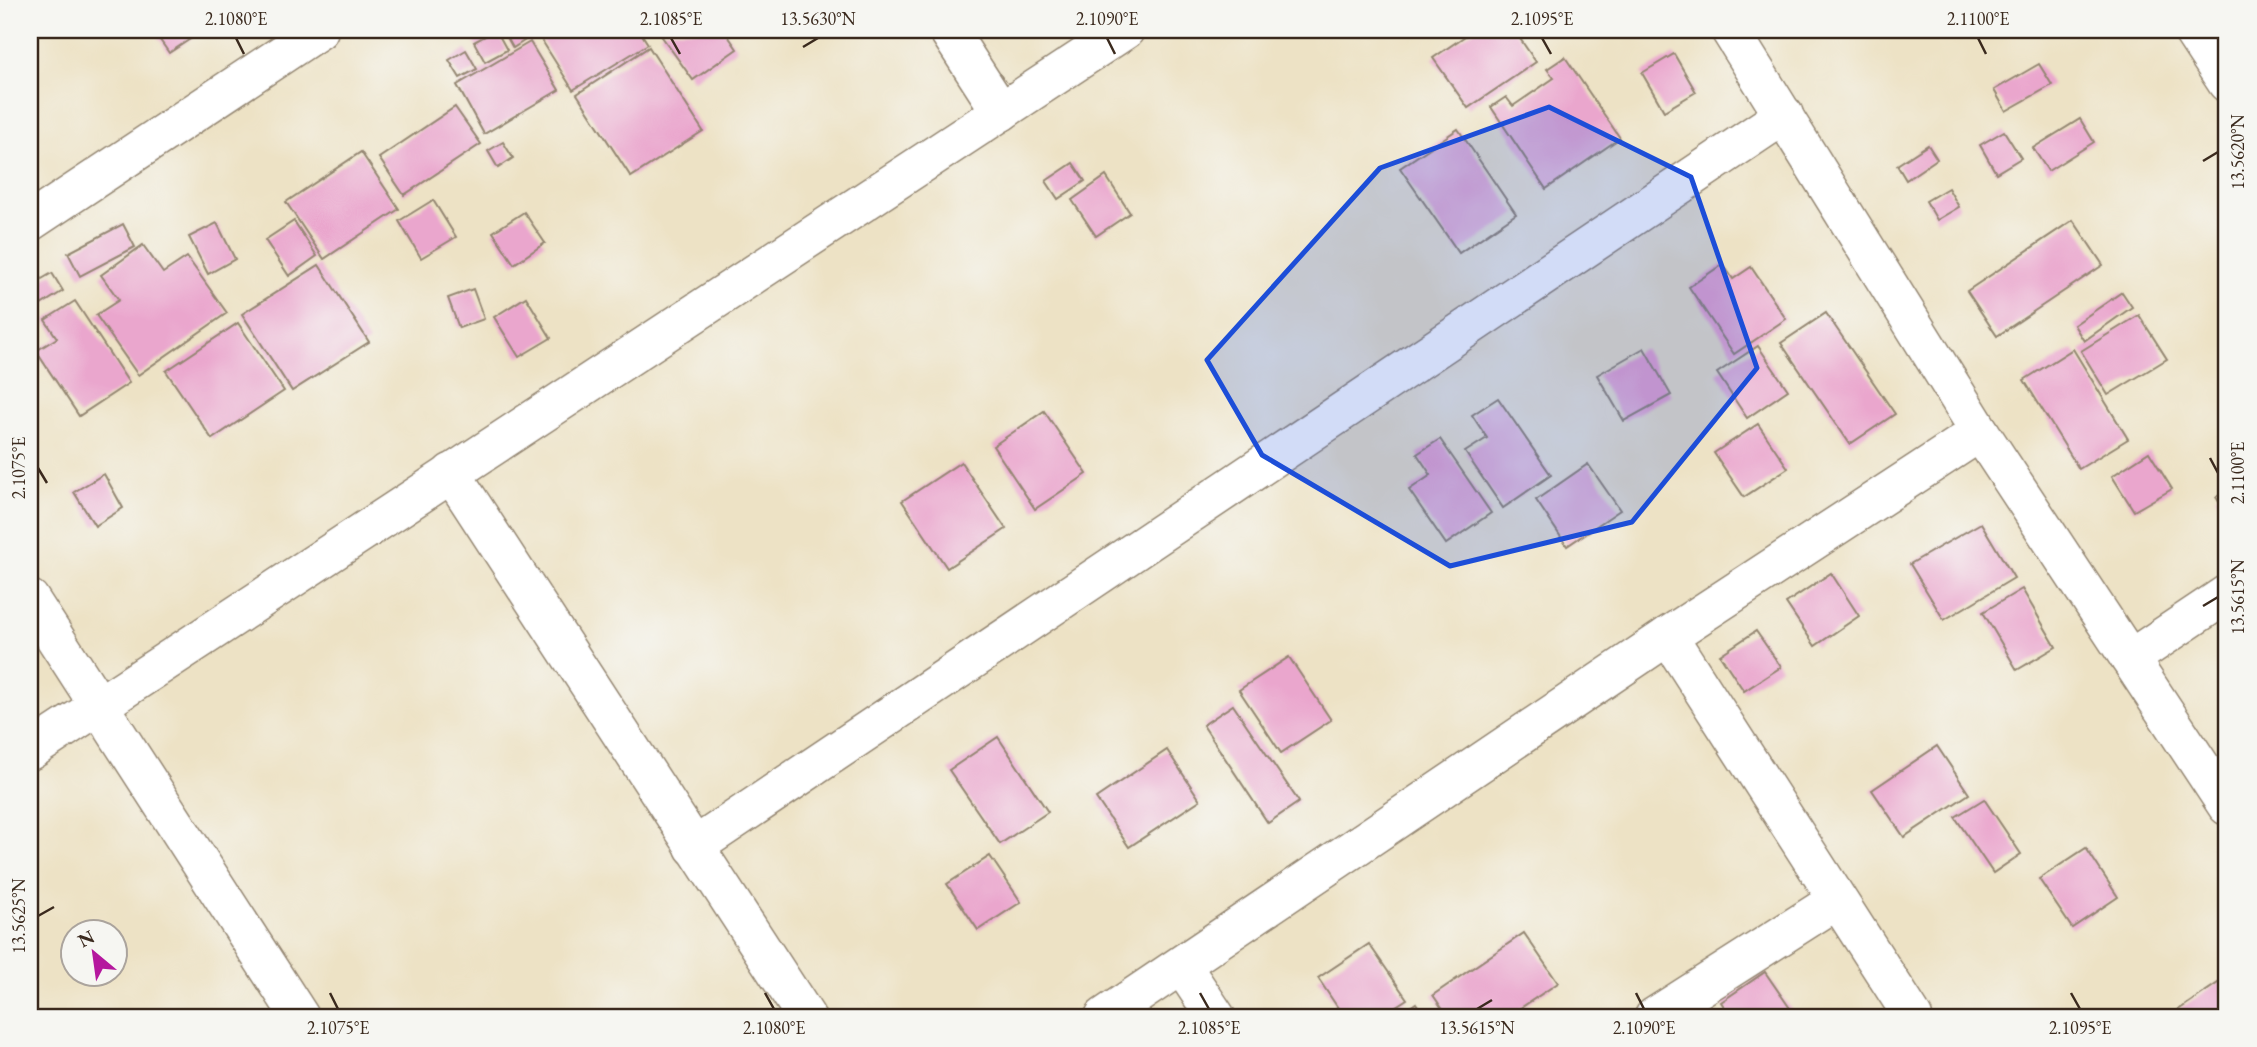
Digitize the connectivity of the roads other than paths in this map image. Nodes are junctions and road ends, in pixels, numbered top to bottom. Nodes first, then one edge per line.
1 (319, 30) edge
2 (948, 30) edge
3 (1125, 30) edge
4 (1730, 30) edge
5 (2192, 30) edge
6 (2227, 83) edge
7 (1001, 112) junction
8 (1784, 115) junction
9 (30, 222) edge
10 (1980, 432) junction
11 (451, 474) junction
12 (2227, 594) edge
13 (30, 599) edge
14 (1668, 636) junction
15 (2130, 659) junction
16 (99, 705) junction
17 (30, 751) edge
18 (2227, 806) edge
19 (694, 847) junction
20 (1837, 900) junction
21 (1182, 966) junction
22 (300, 1017) edge
23 (806, 1017) edge
24 (1104, 1017) edge
25 (1216, 1017) edge
26 (1654, 1017) edge
27 (1913, 1017) edge

1 - 9 street
2 - 7 street
3 - 7 street
4 - 8 street
5 - 6 street
7 - 11 street
8 - 10 street
8 - 19 street
10 - 14 street
10 - 15 street
11 - 16 street
11 - 19 street
12 - 15 street
13 - 16 street
14 - 20 street
14 - 21 street
15 - 18 street
16 - 17 street
16 - 22 street
19 - 23 street
20 - 26 street
20 - 27 street
21 - 24 street
21 - 25 street

